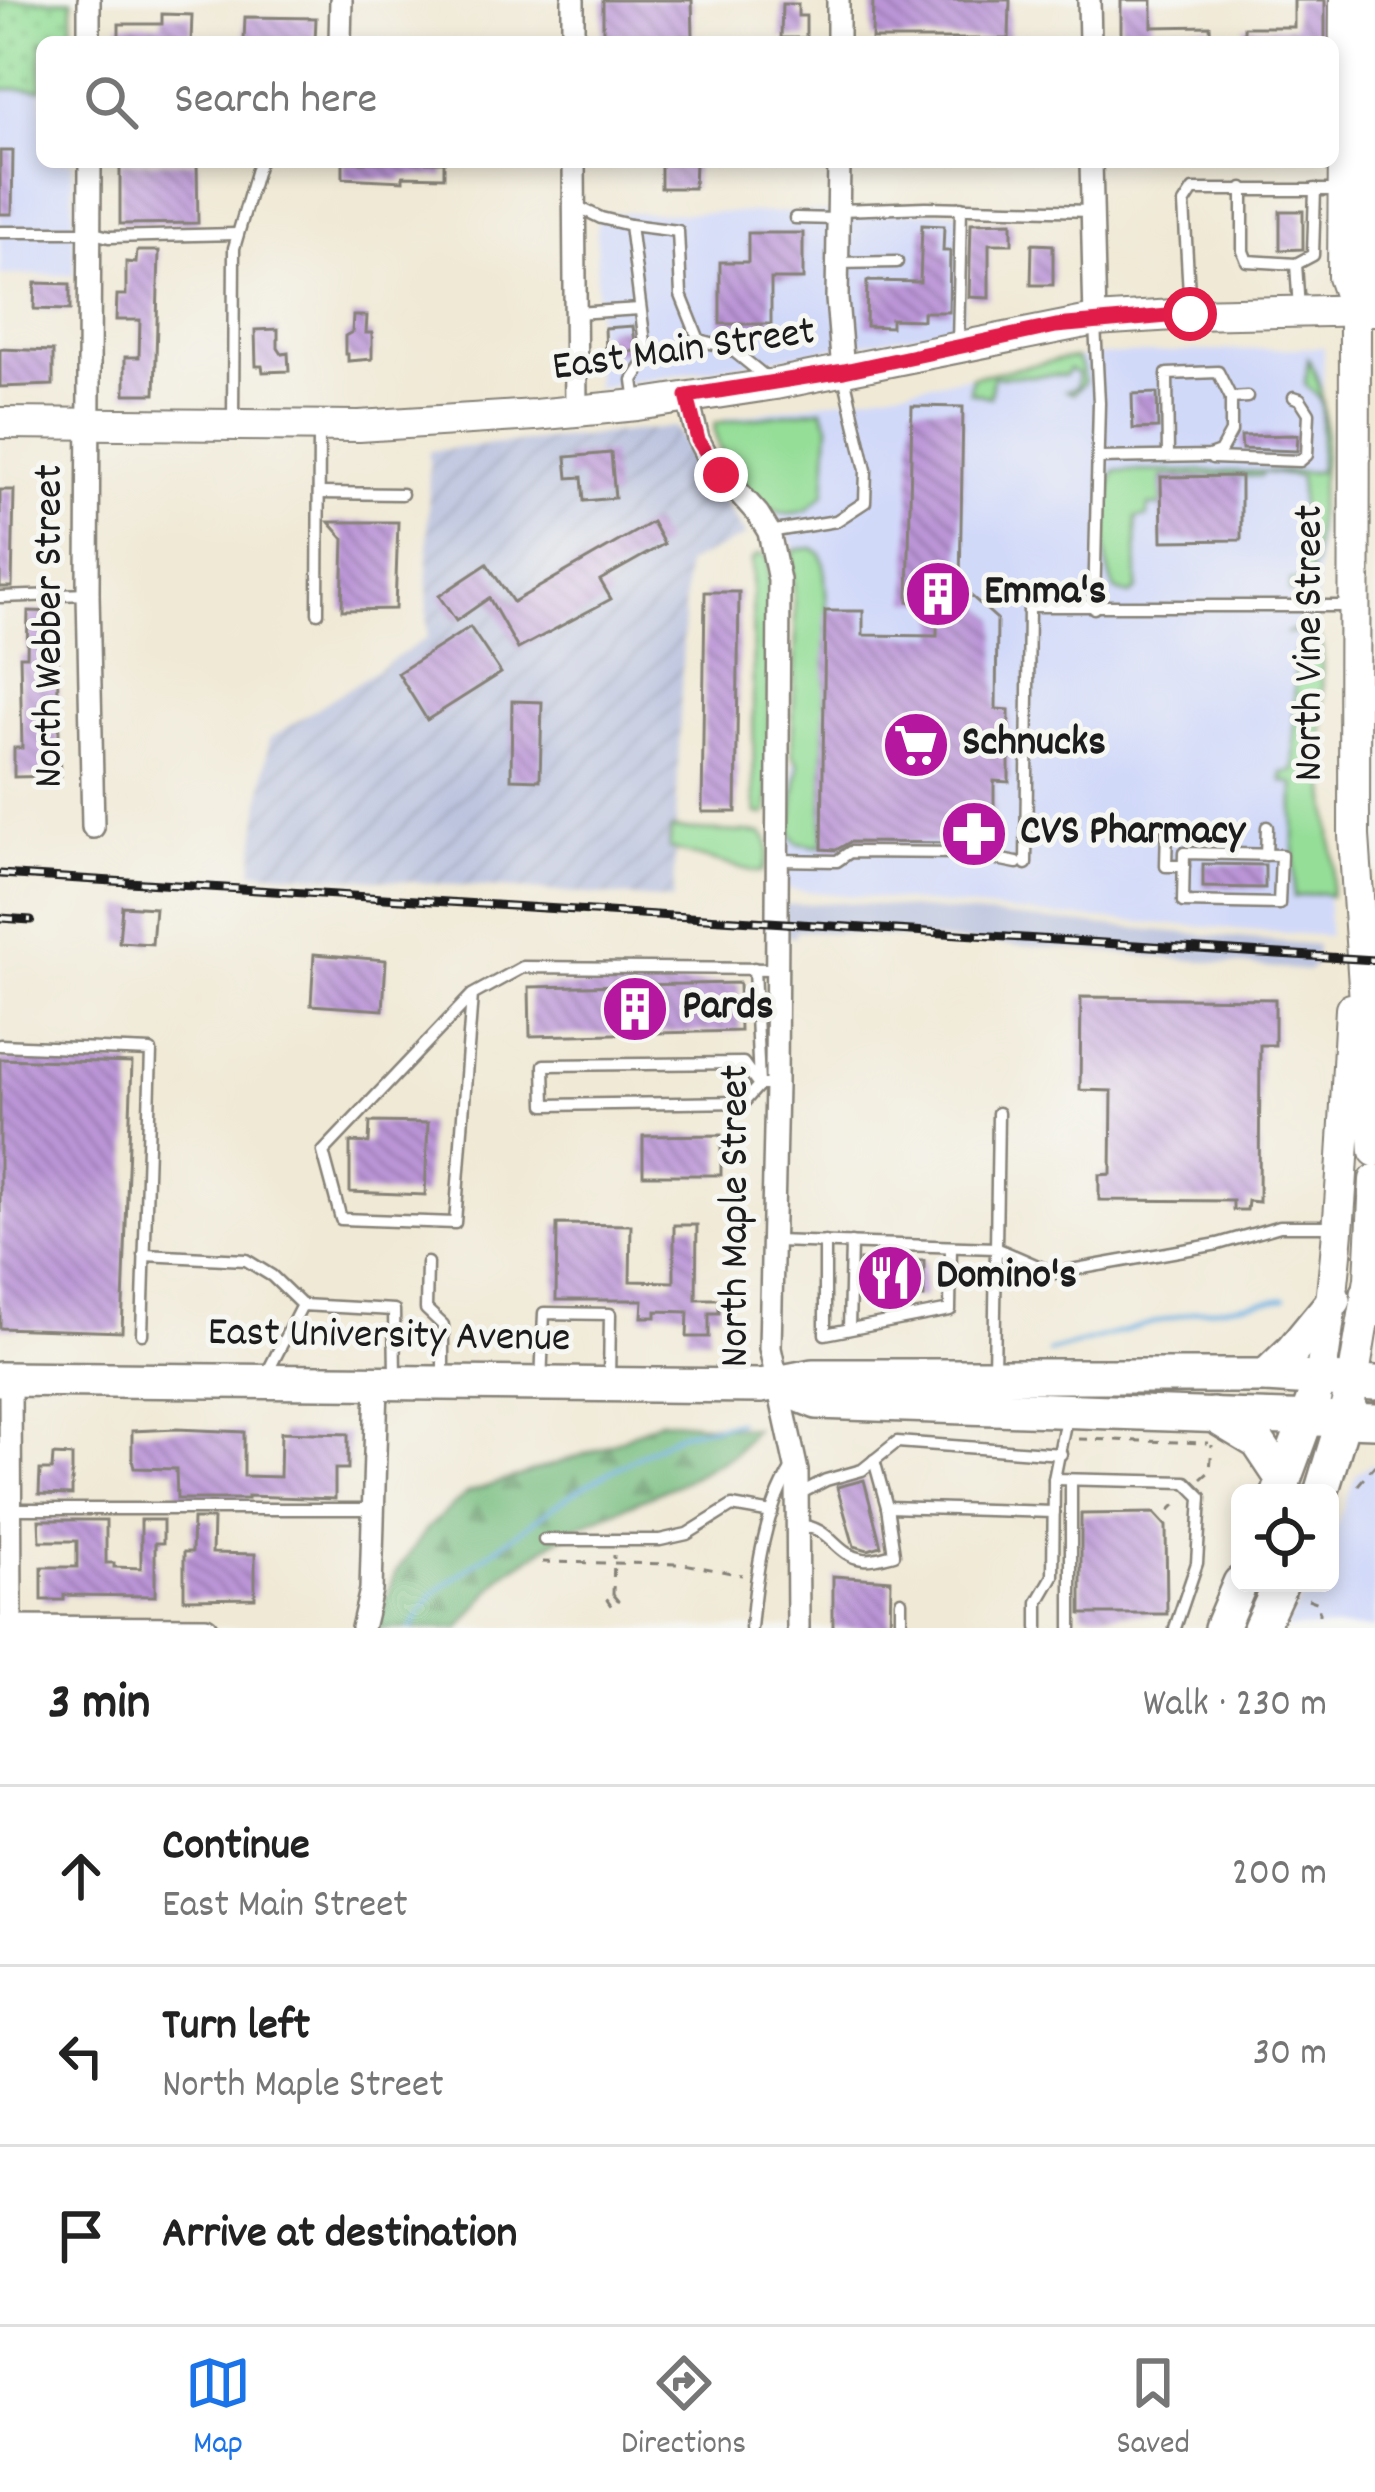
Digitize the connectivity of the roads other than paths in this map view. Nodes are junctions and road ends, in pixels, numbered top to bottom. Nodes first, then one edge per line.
1 (89, 0) edge
2 (340, 0) edge
3 (573, 0) edge
4 (838, 0) edge
5 (1089, 0) edge
6 (1345, 0) edge
7 (1373, 19) edge
8 (89, 36) edge
9 (340, 36) edge
10 (573, 36) edge
11 (838, 36) edge
12 (1090, 36) edge
13 (1356, 80) edge
14 (1339, 151) edge
15 (90, 168) edge
16 (257, 168) edge
17 (574, 168) edge
18 (839, 168) edge
19 (1091, 168) edge
20 (1335, 168) edge
21 (1243, 188) junction
22 (1330, 189) junction
23 (574, 205) junction
24 (962, 207) junction
25 (1091, 211) junction
26 (840, 214) junction
27 (795, 218) dead end
28 (630, 225) junction
29 (0, 232) edge
30 (90, 232) junction
31 (238, 234) junction
32 (896, 262) dead end
33 (836, 263) junction
34 (1296, 264) junction
35 (640, 309) junction
36 (1365, 310) edge
37 (575, 313) junction
38 (1299, 313) junction
39 (1190, 314) junction
40 (1095, 320) junction
41 (958, 348) junction
42 (844, 371) junction
43 (775, 384) junction
44 (687, 396) junction
45 (1247, 397) dead end
46 (1231, 398) junction
47 (1297, 398) dead end
48 (637, 405) junction
49 (576, 410) junction
50 (0, 422) edge
51 (89, 424) junction
52 (233, 424) junction
53 (319, 425) junction
54 (1168, 456) junction
55 (1209, 456) junction
56 (1098, 458) junction
57 (319, 493) junction
58 (402, 494) dead end
59 (769, 532) junction
60 (88, 594) junction
61 (0, 597) edge
62 (1364, 606) edge
63 (1094, 608) junction
64 (318, 614) dead end
65 (1364, 780) edge
66 (1167, 825) dead end
67 (1267, 826) dead end
68 (93, 827) dead end
69 (1266, 855) junction
70 (777, 860) junction
71 (1184, 866) junction
72 (764, 968) junction
73 (1362, 974) junction
74 (472, 995) junction
75 (0, 1045) edge
76 (768, 1085) junction
77 (998, 1113) dead end
78 (1375, 1151) edge
79 (1375, 1180) edge
80 (1341, 1227) junction
81 (1374, 1229) edge
82 (772, 1241) junction
83 (825, 1242) junction
84 (851, 1243) junction
85 (951, 1246) junction
86 (996, 1248) junction
87 (144, 1255) junction
88 (427, 1263) dead end
89 (1359, 1301) edge
90 (302, 1305) junction
91 (849, 1329) junction
92 (142, 1334) dead end
93 (994, 1376) junction
94 (1266, 1376) junction
95 (5, 1379) edge
96 (1349, 1381) edge
97 (263, 1382) junction
98 (386, 1384) junction
99 (443, 1385) junction
100 (540, 1385) junction
101 (609, 1386) junction
102 (777, 1386) junction
103 (1308, 1417) junction
104 (1360, 1420) edge
105 (1074, 1424) junction
106 (1211, 1428) junction
107 (1061, 1454) junction
108 (874, 1460) junction
109 (796, 1461) junction
110 (1054, 1479) junction
111 (1071, 1480) junction
112 (1279, 1484) edge
113 (1282, 1484) edge
114 (1327, 1484) edge
115 (799, 1494) junction
116 (887, 1507) junction
117 (6, 1509) edge
118 (372, 1509) junction
119 (1054, 1512) junction
120 (772, 1513) junction
121 (799, 1525) junction
122 (544, 1540) dead end
123 (1236, 1592) edge
124 (1293, 1592) edge
125 (901, 1601) dead end
126 (0, 1627) edge
127 (11, 1627) edge
128 (206, 1628) edge
129 (362, 1628) edge
130 (751, 1628) edge
131 (798, 1628) edge
132 (901, 1628) edge
133 (1038, 1628) edge
134 (1071, 1628) edge
135 (1175, 1628) edge
136 (1221, 1628) edge
137 (1260, 1628) edge

1 - 8 street
2 - 9 street
3 - 10 street
4 - 11 street
5 - 12 street
6 - 13 main road
7 - 13 main road
13 - 14 main road
13 - 36 main road
15 - 30 street, North Webber Street
16 - 31 lane
17 - 23 street
18 - 26 street
19 - 25 street
20 - 22 main road
21 - 22 lane
21 - 34 lane
21 - 39 lane
22 - 34 lane
22 - 36 main road
23 - 28 lane
23 - 37 street
24 - 25 lane
24 - 26 lane
24 - 41 lane
25 - 40 street
26 - 27 lane
26 - 33 street
28 - 35 lane
28 - 43 lane
29 - 30 lane
30 - 31 lane
30 - 51 street, North Webber Street
31 - 52 lane
32 - 33 lane
33 - 42 street
34 - 38 lane
35 - 37 lane
35 - 48 lane
36 - 38 main road, East Main Street
36 - 62 main road, North Vine Street
37 - 49 street
38 - 39 main road, East Main Street
39 - 40 main road, East Main Street
40 - 41 main road, East Main Street
40 - 56 lane
41 - 42 main road, East Main Street
42 - 43 main road, East Main Street
42 - 59 lane
43 - 44 main road, East Main Street
44 - 48 main road, East Main Street
44 - 59 street, North Maple Street
45 - 46 lane
46 - 54 lane
46 - 55 lane
47 - 55 lane
48 - 49 main road, East Main Street
49 - 53 main road, East Main Street
50 - 51 main road, East Main Street
51 - 52 main road, East Main Street
51 - 60 street, North Webber Street
52 - 53 main road, East Main Street
53 - 57 lane
54 - 55 lane
54 - 56 lane
56 - 63 lane
57 - 58 lane
57 - 64 lane
59 - 70 street, North Maple Street
60 - 61 lane
60 - 68 street, North Webber Street
62 - 63 lane
62 - 65 main road, North Vine Street
63 - 70 lane
65 - 73 main road, North Vine Street
66 - 71 lane
67 - 69 lane
69 - 71 lane
69 - 71 lane
70 - 72 street, North Maple Street
72 - 74 lane
72 - 76 street, North Maple Street
73 - 78 main road, North Vine Street
73 - 80 main road, North Vine Street
74 - 74 lane
75 - 87 lane
76 - 76 lane
76 - 82 street, North Maple Street
77 - 86 lane
79 - 81 main road, North Vine Street
80 - 86 lane
80 - 89 main road, North Vine Street
81 - 89 main road, North Vine Street
82 - 83 lane
82 - 102 street, North Maple Street
83 - 84 lane
83 - 91 lane
84 - 85 lane
84 - 91 lane
85 - 86 lane
85 - 91 lane
86 - 93 lane
87 - 90 lane
87 - 92 lane
88 - 99 lane
89 - 94 main road
89 - 96 main road, North Vine Street
90 - 97 lane
90 - 98 lane
93 - 94 main road, East University Avenue
93 - 102 main road, East University Avenue
94 - 96 main road, East University Avenue
95 - 97 main road, East University Avenue
95 - 117 street
96 - 103 main road
96 - 104 main road
97 - 98 main road, East University Avenue
98 - 99 main road, East University Avenue
98 - 118 street
99 - 100 main road, East University Avenue
100 - 101 main road, East University Avenue
100 - 101 lane
101 - 102 main road, East University Avenue
102 - 105 main road, East University Avenue
102 - 109 street, North Maple Street
103 - 104 main road, East University Avenue
103 - 106 main road, East University Avenue
103 - 113 main road
104 - 114 main road
105 - 106 main road, East University Avenue
105 - 107 lane
106 - 112 main road
107 - 108 lane
107 - 110 lane
108 - 115 lane
108 - 116 lane
109 - 115 street, North Maple Street
109 - 120 lane
110 - 111 lane
110 - 119 lane
111 - 134 lane
111 - 135 lane
115 - 121 street, North Maple Street
116 - 119 lane
116 - 121 lane
117 - 118 lane
117 - 127 street
118 - 129 street
119 - 133 lane
120 - 122 lane
120 - 130 lane
121 - 131 street, North Maple Street
123 - 136 main road
124 - 137 main road
125 - 132 lane
126 - 127 street
127 - 128 street

